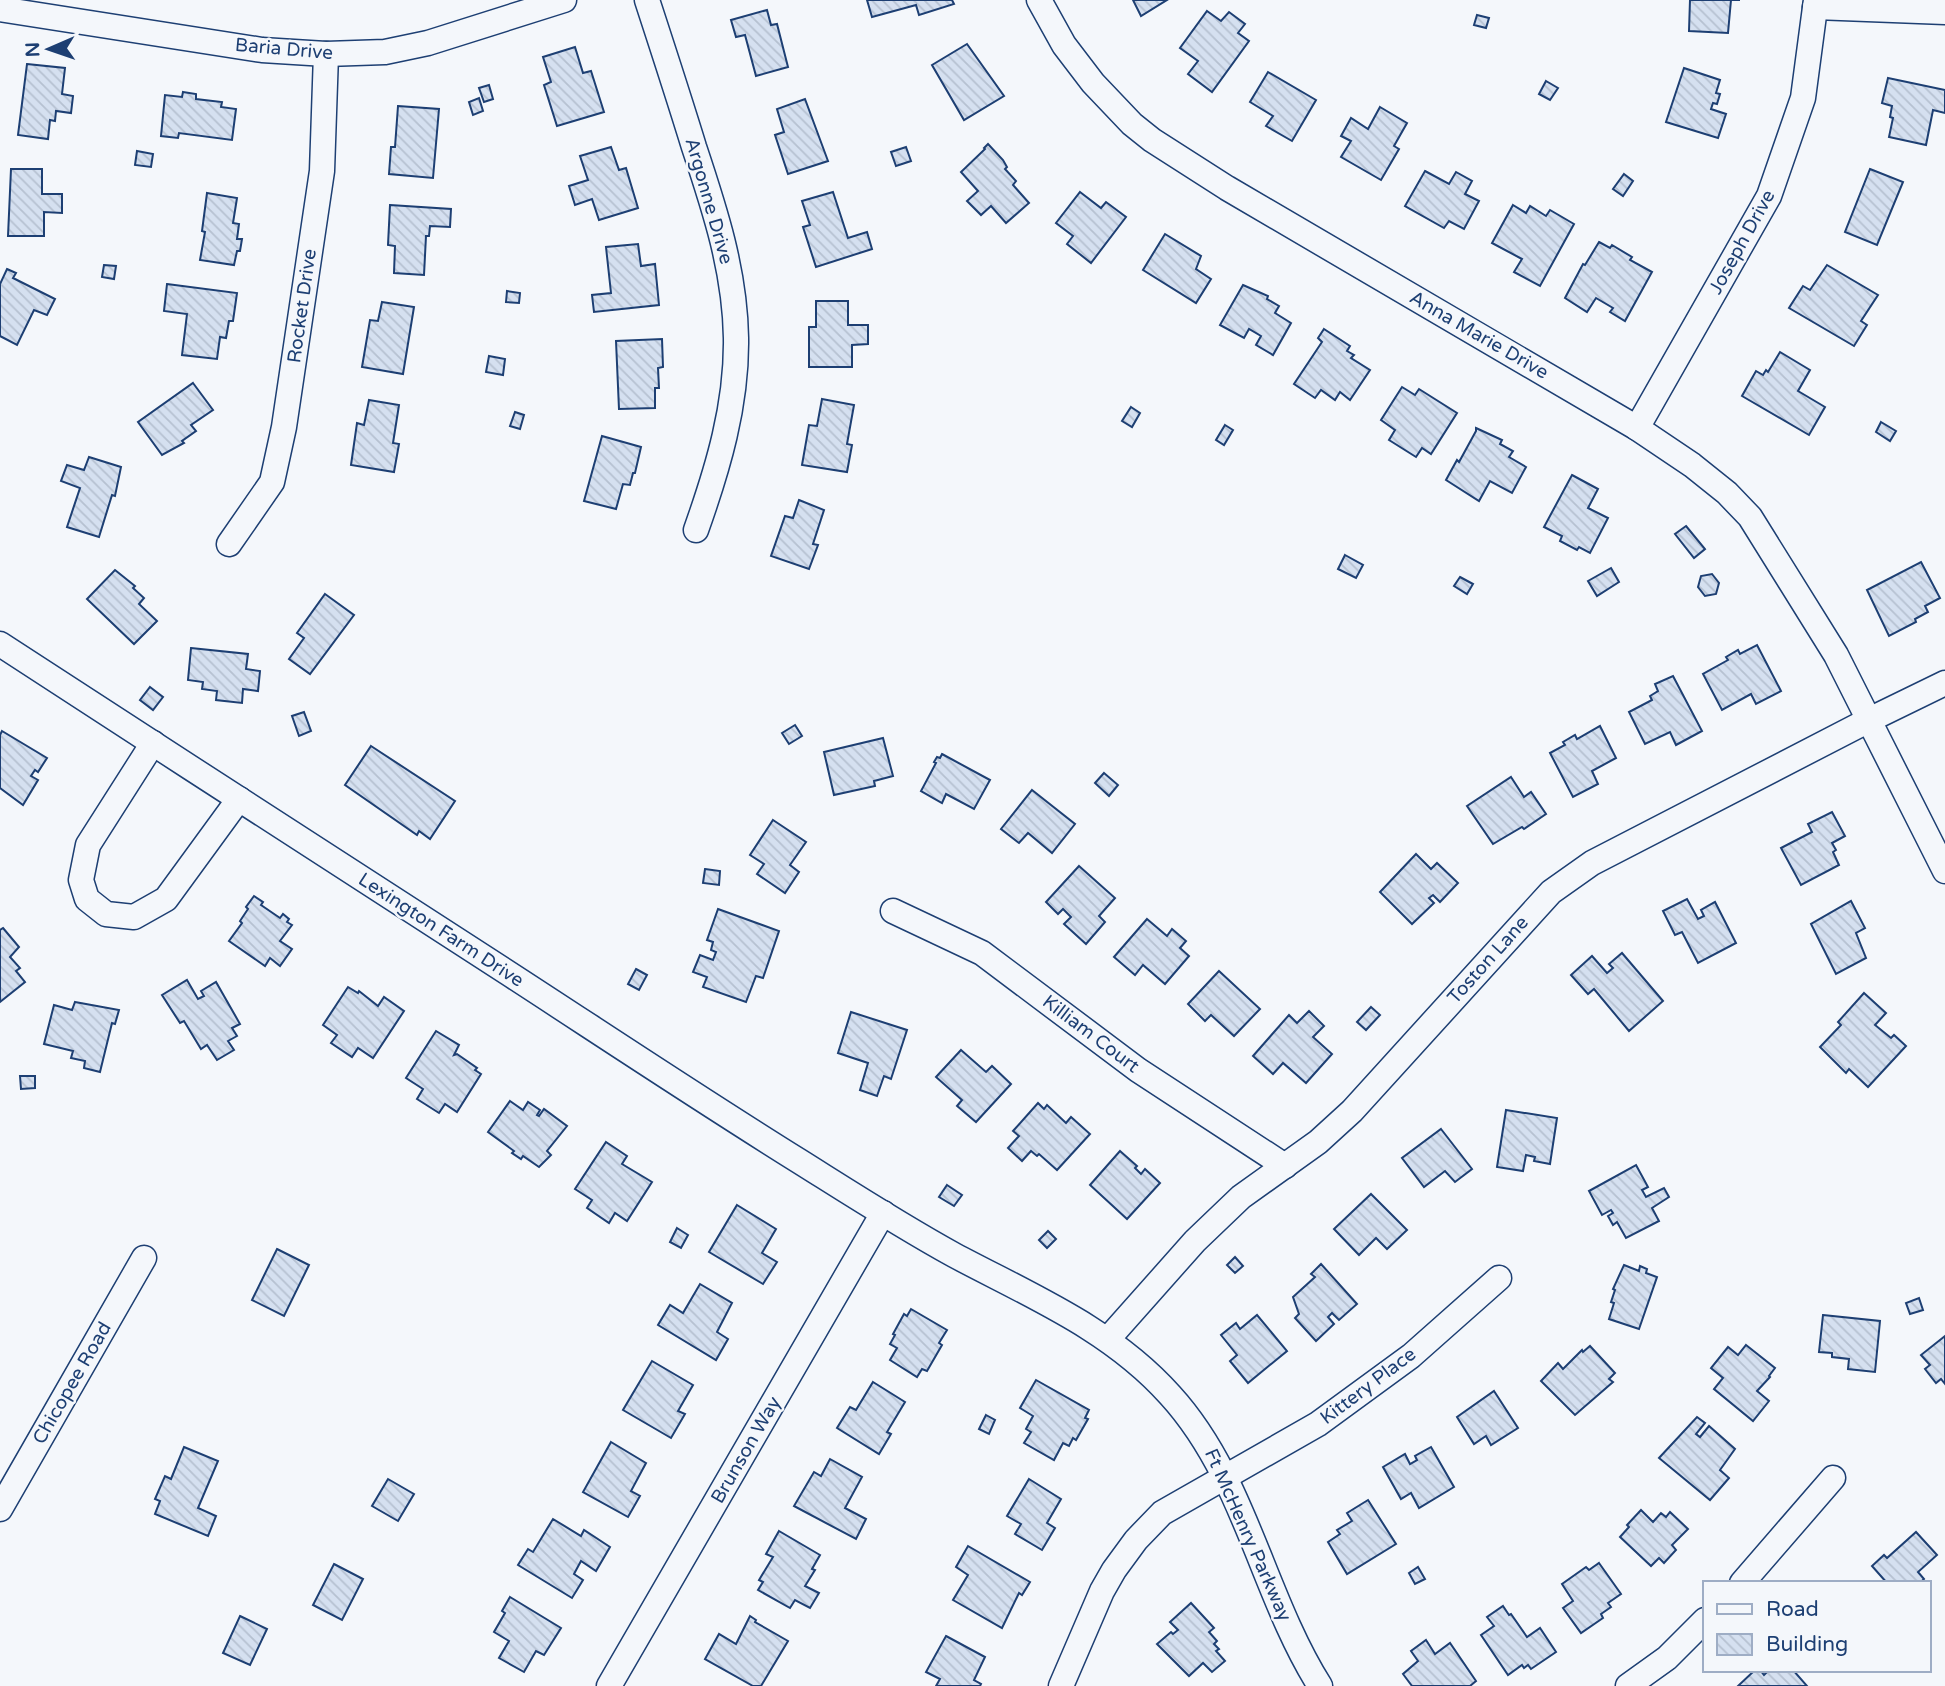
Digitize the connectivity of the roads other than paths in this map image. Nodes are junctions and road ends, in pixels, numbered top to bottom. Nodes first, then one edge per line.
1 (564, 0) edge
2 (647, 0) edge
3 (1039, 0) edge
4 (1815, 4) edge
5 (0, 9) edge
6 (1945, 12) edge
7 (326, 54) junction
8 (1637, 428) junction
9 (696, 530) dead end
10 (229, 544) dead end
11 (0, 644) edge
12 (1945, 683) edge
13 (1869, 720) junction
14 (153, 743) junction
15 (239, 799) junction
16 (1945, 871) edge
17 (893, 911) dead end
18 (1285, 1166) junction
19 (883, 1213) junction
20 (144, 1258) dead end
21 (1499, 1278) dead end
22 (1108, 1339) junction
23 (1224, 1477) junction
24 (1833, 1478) dead end
25 (0, 1509) edge
26 (1744, 1581) edge
27 (1703, 1622) edge
28 (609, 1686) edge
29 (1061, 1686) edge
30 (1320, 1686) edge
31 (1628, 1686) edge

1 - 7 street, Baria Drive
2 - 9 street, Argonne Drive
3 - 8 street, Anna Marie Drive
4 - 6 street
4 - 8 street, Joseph Drive
5 - 7 street, Baria Drive
7 - 10 street, Rocket Drive
8 - 13 street, Anna Marie Drive
11 - 14 street, Lexington Farm Drive
12 - 13 street, Toston Lane
13 - 16 street, Anna Marie Drive
13 - 18 street, Toston Lane
14 - 15 street, Lexington Farm Drive
14 - 15 street
15 - 19 street, Lexington Farm Drive
17 - 18 street, Killiam Court
18 - 22 street, Toston Lane
19 - 22 street, Ft McHenry Parkway
19 - 28 street, Brunson Way
20 - 25 street, Chicopee Road
21 - 23 street, Kittery Place
22 - 23 street, Ft McHenry Parkway
23 - 29 street, Kittery Place
23 - 30 street, Ft McHenry Parkway
24 - 26 street
27 - 31 street

